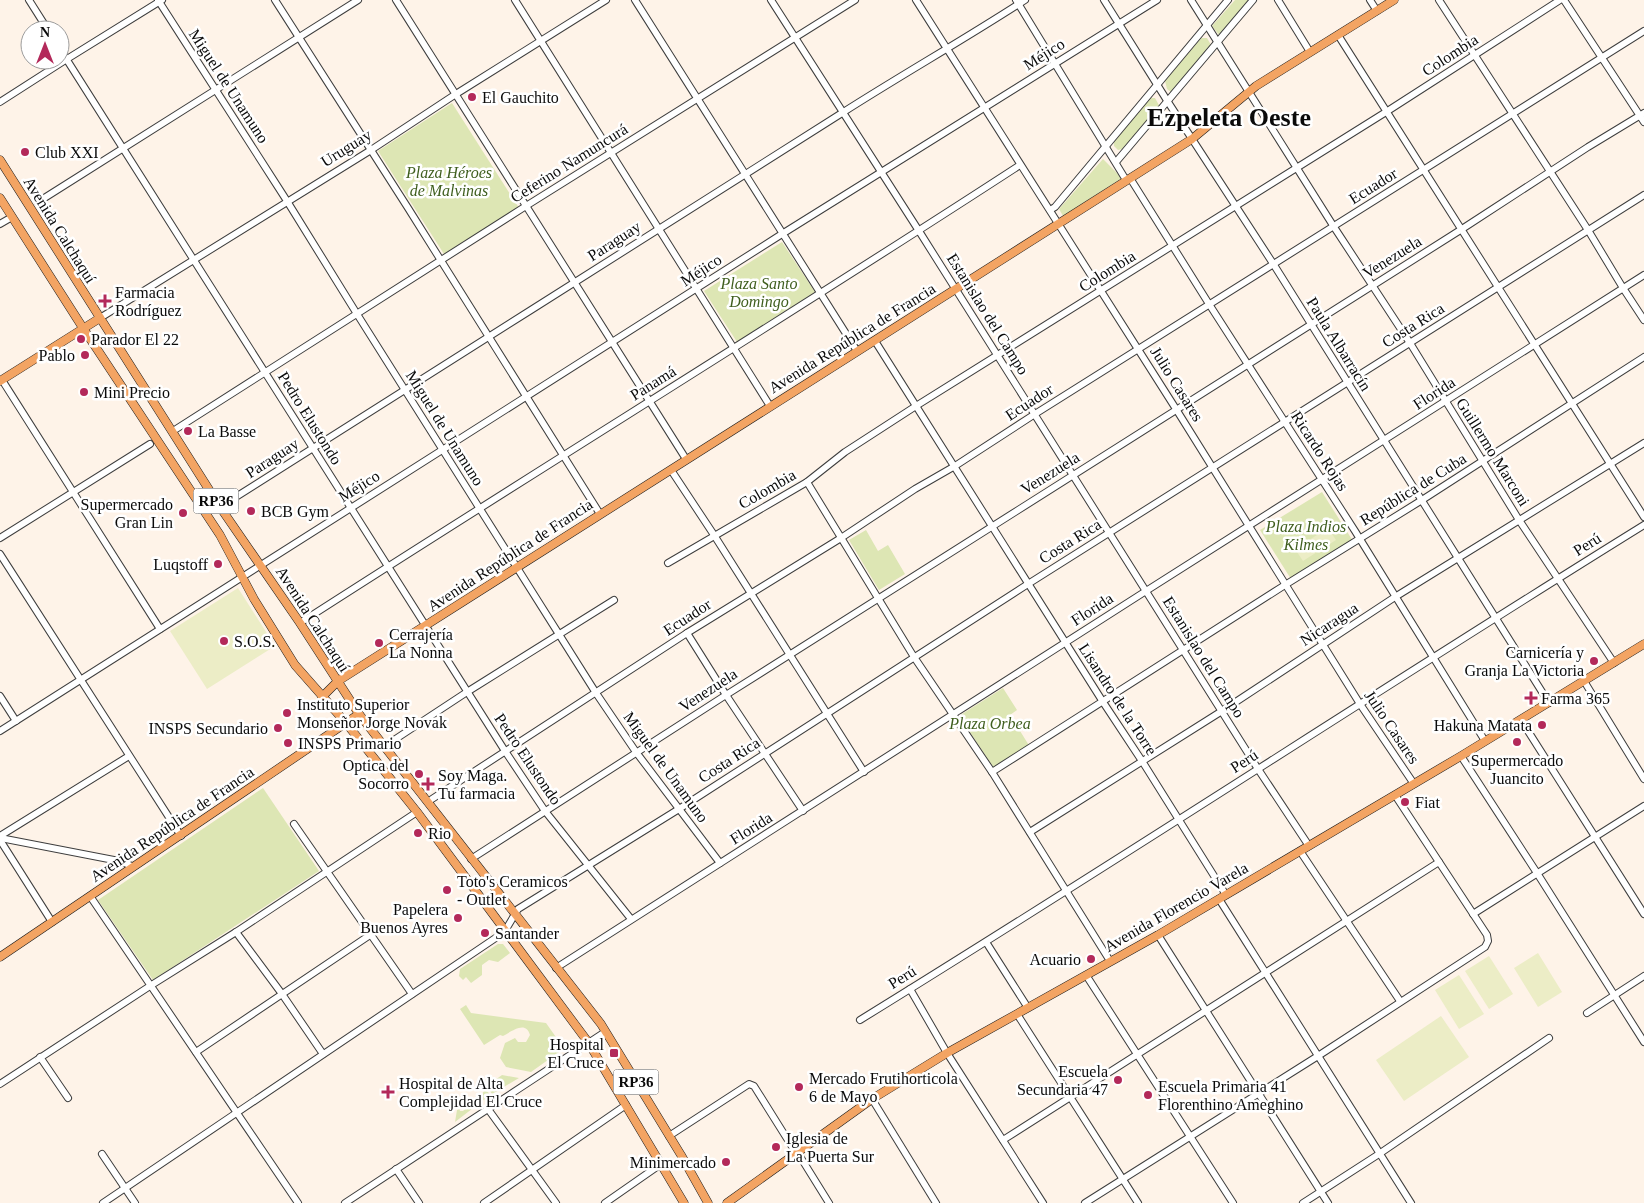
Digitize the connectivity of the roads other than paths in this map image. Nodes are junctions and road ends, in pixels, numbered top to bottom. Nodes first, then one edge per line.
1 (29, 0) edge
2 (275, 0) edge
3 (358, 0) edge
4 (396, 0) edge
5 (515, 0) edge
6 (606, 0) edge
7 (635, 0) edge
8 (771, 0) edge
9 (855, 0) edge
10 (916, 0) edge
11 (1025, 0) edge
12 (1104, 0) edge
13 (1157, 0) edge
14 (1192, 0) edge
15 (1228, 0) edge
16 (1253, 0) edge
17 (1278, 0) edge
18 (1370, 0) edge
19 (1394, 0) edge
20 (1440, 0) edge
21 (1560, 0) edge
22 (1564, 0) edge
23 (160, 1) edge
24 (1018, 2) edge
25 (1377, 11) junction
26 (42, 20) edge
27 (1119, 24) junction
28 (1206, 24) junction
29 (1644, 31) edge
30 (1338, 35) junction
31 (298, 38) junction
32 (794, 38) junction
33 (541, 41) junction
34 (1218, 42) junction
35 (946, 48) junction
36 (1310, 52) junction
37 (1475, 55) junction
38 (70, 57) edge
39 (1602, 58) junction
40 (1056, 64) junction
41 (70, 65) edge
42 (49, 70) edge
43 (1158, 85) junction
44 (216, 90) junction
45 (1248, 92) junction
46 (456, 94) junction
47 (698, 99) junction
48 (0, 102) edge
49 (1168, 102) junction
50 (984, 107) junction
51 (843, 112) junction
52 (1386, 112) junction
53 (1513, 113) junction
54 (1642, 114) edge
55 (1644, 122) edge
56 (1192, 139) junction
57 (1106, 146) junction
58 (124, 148) junction
59 (371, 150) junction
60 (610, 153) junction
61 (0, 160) edge
62 (1116, 162) junction
63 (1020, 165) junction
64 (1298, 168) junction
65 (1424, 170) junction
66 (1550, 171) junction
67 (881, 172) junction
68 (746, 175) junction
69 (1128, 179) junction
70 (1644, 195) edge
71 (0, 198) edge
72 (287, 201) junction
73 (38, 202) dead end
74 (526, 206) junction
75 (1236, 206) junction
76 (1050, 210) junction
77 (12, 217) junction
78 (1058, 223) junction
79 (0, 224) edge
80 (1334, 227) junction
81 (658, 229) junction
82 (1462, 229) junction
83 (1588, 230) junction
84 (919, 231) junction
85 (782, 234) junction
86 (1174, 245) junction
87 (193, 260) junction
88 (441, 261) junction
89 (1274, 265) junction
90 (1644, 275) edge
91 (574, 283) junction
92 (1373, 285) junction
93 (1499, 288) junction
94 (1623, 288) junction
95 (697, 289) junction
96 (955, 290) junction
97 (1101, 291) junction
98 (821, 294) junction
99 (1209, 304) junction
100 (356, 314) junction
101 (100, 318) junction
102 (1644, 320) edge
103 (1311, 324) junction
104 (83, 328) junction
105 (489, 336) junction
106 (875, 340) junction
107 (612, 343) junction
108 (1410, 343) junction
109 (1536, 345) junction
110 (734, 349) junction
111 (1138, 349) junction
112 (857, 351) junction
113 (997, 356) junction
114 (1644, 357) edge
115 (1248, 363) junction
116 (265, 371) junction
117 (1, 381) edge
118 (1348, 382) junction
119 (404, 390) junction
120 (527, 396) junction
121 (1446, 401) junction
122 (650, 402) junction
123 (1573, 404) junction
124 (770, 406) junction
125 (916, 406) junction
126 (1176, 409) junction
127 (1034, 414) junction
128 (1285, 422) junction
129 (173, 431) junction
130 (1384, 442) junction
131 (1644, 443) edge
132 (150, 444) dead end
133 (313, 448) junction
134 (442, 450) junction
135 (565, 456) junction
136 (686, 459) junction
137 (1484, 460) junction
138 (1611, 465) junction
139 (955, 466) junction
140 (1212, 467) junction
141 (671, 470) junction
142 (1073, 475) junction
143 (1322, 480) junction
144 (807, 482) junction
145 (73, 492) junction
146 (1422, 500) junction
147 (220, 507) junction
148 (351, 508) junction
149 (479, 508) junction
150 (600, 514) junction
151 (1644, 517) edge
152 (1520, 520) junction
153 (1644, 525) edge
154 (993, 526) junction
155 (1249, 527) junction
156 (1109, 533) junction
157 (714, 535) junction
158 (0, 538) edge
159 (841, 538) junction
160 (1360, 539) junction
161 (0, 554) edge
162 (1458, 558) junction
163 (668, 563) dead end
164 (261, 565) junction
165 (388, 566) junction
166 (516, 568) junction
167 (241, 578) junction
168 (1558, 579) junction
169 (1028, 584) junction
170 (1285, 584) junction
171 (1146, 591) junction
172 (751, 594) junction
173 (1395, 597) junction
174 (878, 598) junction
175 (614, 600) dead end
176 (1496, 618) junction
177 (300, 623) junction
178 (425, 626) junction
179 (160, 629) junction
180 (687, 633) junction
181 (558, 634) junction
182 (1066, 643) junction
183 (1322, 644) junction
184 (1643, 646) edge
185 (1184, 650) junction
186 (789, 654) junction
187 (914, 656) junction
188 (1433, 657) junction
189 (1614, 663) junction
190 (80, 680) junction
191 (1584, 681) junction
192 (338, 682) junction
193 (467, 692) junction
194 (596, 693) junction
195 (726, 695) junction
196 (0, 696) edge
197 (322, 697) junction
198 (1103, 702) junction
199 (1549, 703) junction
200 (1360, 704) junction
201 (1222, 711) junction
202 (827, 713) junction
203 (359, 714) junction
204 (953, 714) junction
205 (1521, 720) junction
206 (16, 721) junction
207 (346, 723) junction
208 (0, 731) edge
209 (1485, 741) junction
210 (391, 742) dead end
211 (505, 751) junction
212 (636, 752) junction
213 (764, 753) junction
214 (129, 756) junction
215 (1461, 756) junction
216 (1142, 761) junction
217 (1258, 769) junction
218 (864, 772) junction
219 (992, 772) junction
220 (1644, 779) edge
221 (1414, 784) junction
222 (1395, 795) junction
223 (432, 799) dead end
224 (1644, 806) edge
225 (679, 809) junction
226 (544, 811) junction
227 (802, 811) junction
228 (417, 812) junction
229 (1178, 820) junction
230 (294, 824) dead end
231 (1030, 832) junction
232 (181, 836) junction
233 (0, 838) edge
234 (1596, 838) junction
235 (1309, 846) junction
236 (1300, 851) junction
237 (471, 858) junction
238 (1439, 862) junction
239 (720, 863) junction
240 (588, 865) junction
241 (132, 866) junction
242 (326, 872) junction
243 (1537, 873) junction
244 (1067, 891) junction
245 (90, 896) junction
246 (1222, 897) junction
247 (1473, 914) junction
248 (1644, 914) edge
249 (515, 915) junction
250 (631, 919) junction
251 (1347, 920) junction
252 (52, 922) junction
253 (505, 931) junction
254 (236, 932) junction
255 (370, 935) junction
256 (1158, 935) junction
257 (986, 942) junction
258 (0, 957) edge
259 (1110, 962) junction
260 (556, 968) junction
261 (1266, 973) junction
262 (1086, 975) junction
263 (1644, 976) edge
264 (150, 986) junction
265 (910, 989) junction
266 (282, 994) junction
267 (412, 994) junction
268 (1614, 995) junction
269 (1400, 1001) junction
270 (1028, 1008) junction
271 (1206, 1011) junction
272 (1587, 1012) dead end
273 (1018, 1014) junction
274 (860, 1020) dead end
275 (605, 1032) junction
276 (1549, 1038) dead end
277 (588, 1042) junction
278 (1644, 1042) edge
279 (196, 1052) junction
280 (947, 1053) junction
281 (323, 1054) junction
282 (1136, 1055) junction
283 (1318, 1056) junction
284 (40, 1057) junction
285 (0, 1084) edge
286 (1259, 1094) junction
287 (1071, 1097) junction
288 (68, 1098) dead end
289 (872, 1098) junction
290 (626, 1105) junction
291 (488, 1109) junction
292 (237, 1112) junction
293 (669, 1136) junction
294 (1190, 1137) junction
295 (1003, 1140) junction
296 (796, 1152) junction
297 (102, 1154) dead end
298 (1379, 1154) junction
299 (660, 1164) junction
300 (396, 1169) junction
301 (532, 1169) junction
302 (1124, 1180) junction
303 (125, 1188) junction
304 (1321, 1192) junction
305 (103, 1203) edge
306 (135, 1203) edge
307 (298, 1203) edge
308 (345, 1203) edge
309 (420, 1203) edge
310 (484, 1203) edge
311 (556, 1203) edge
312 (605, 1203) edge
313 (684, 1203) edge
314 (708, 1203) edge
315 (728, 1203) edge
316 (829, 1203) edge
317 (936, 1203) edge
318 (1043, 1203) edge
319 (1086, 1203) edge
320 (1138, 1203) edge
321 (1233, 1203) edge
322 (1303, 1203) edge
323 (1328, 1203) edge
324 (1411, 1203) edge

1 - 26 street
2 - 31 street
3 - 31 street
4 - 46 street
5 - 33 street
6 - 33 street, Uruguay
7 - 47 street
8 - 32 street, Estanislao del Campo
9 - 32 street, Ceferino Namuncurá
10 - 35 street, Julio Casares
11 - 24 street, Paraguay
12 - 27 street, Paula Albarracín
13 - 27 street, Méjico
14 - 28 street, Guillermo Marconi
15 - 28 street
16 - 34 street
17 - 36 street
18 - 25 street
19 - 25 main road, Avenida República de Francia
20 - 37 street
21 - 37 street, Colombia
22 - 39 street
23 - 38 street
23 - 44 street, Miguel de Unamuno
24 - 35 street, Paraguay
24 - 40 street, Ricardo Rojas
25 - 30 main road, Avenida República de Francia
27 - 40 street, Méjico
27 - 43 street, Paula Albarracín
28 - 34 street, Guillermo Marconi
28 - 43 street
29 - 39 street, Ecuador
30 - 36 main road, Avenida República de Francia
30 - 52 street
31 - 44 street
31 - 59 street
32 - 47 street, Ceferino Namuncurá
32 - 51 street, Estanislao del Campo
33 - 46 street, Uruguay
33 - 60 street
34 - 45 street, Guillermo Marconi
34 - 49 street
35 - 50 street, Julio Casares
35 - 51 street, Paraguay
36 - 45 main road, Avenida República de Francia
37 - 52 street, Colombia
37 - 53 street
39 - 53 street, Ecuador
39 - 54 street
40 - 50 street, Méjico
40 - 57 street, Ricardo Rojas
41 - 58 street, Pedro Elustondo
42 - 48 street
43 - 49 street, Paula Albarracín
43 - 57 street
44 - 58 street
44 - 72 street, Miguel de Unamuno
45 - 56 main road, Avenida República de Francia
45 - 64 street, Guillermo Marconi
46 - 59 street, Uruguay
46 - 74 street
47 - 60 street, Ceferino Namuncurá
47 - 68 street
49 - 56 street, Paula Albarracín
49 - 62 street
50 - 63 street, Julio Casares
50 - 67 street, Méjico
51 - 67 street, Estanislao del Campo
51 - 68 street, Paraguay
52 - 64 street, Colombia
52 - 65 street
53 - 65 street, Ecuador
53 - 66 street
54 - 55 street
54 - 66 street, Venezuela
56 - 69 main road, Avenida República de Francia
56 - 75 street, Paula Albarracín
57 - 62 street, Ricardo Rojas
57 - 76 street
58 - 73 street
58 - 87 street, Pedro Elustondo
59 - 72 street, Uruguay
59 - 88 street
60 - 74 street, Ceferino Namuncurá
60 - 81 street
61 - 101 main road, Avenida Calchaquí / RP36
62 - 69 street, Ricardo Rojas
63 - 76 street, Julio Casares
63 - 84 street, Panamá
64 - 75 street, Colombia
64 - 80 street, Guillermo Marconi
65 - 80 street, Ecuador
65 - 82 street
66 - 82 street, Venezuela
66 - 83 street
67 - 84 street, Estanislao del Campo
67 - 85 street, Méjico
68 - 81 street, Paraguay
68 - 85 street
69 - 78 main road, Avenida República de Francia
69 - 86 street, Ricardo Rojas
70 - 83 street, Costa Rica
71 - 77 main road, Avenida Calchaquí / RP36
72 - 87 street, Uruguay
72 - 100 street, Miguel de Unamuno
74 - 88 street, Ceferino Namuncurá
74 - 91 street
75 - 86 street, Colombia
75 - 89 street, Paula Albarracín
76 - 78 street, Julio Casares
77 - 79 street
77 - 104 main road, Avenida Calchaquí / RP36
78 - 96 main road, Avenida República de Francia
78 - 97 street, Julio Casares
80 - 89 street, Ecuador
80 - 92 street, Guillermo Marconi
81 - 91 street, Paraguay
81 - 95 street
82 - 92 street, Venezuela
82 - 93 street
83 - 93 street, Costa Rica
83 - 94 street
84 - 96 street, Estanislao del Campo
84 - 98 street, Panamá
85 - 95 street, Méjico
85 - 98 street
86 - 97 street, Colombia
86 - 99 street, Ricardo Rojas
87 - 101 street, Uruguay
87 - 116 street, Pedro Elustondo
88 - 100 street, Ceferino Namuncurá
88 - 105 street
89 - 99 street, Ecuador
89 - 103 street, Paula Albarracín
90 - 94 street, Florida
91 - 105 street, Paraguay
91 - 107 street
92 - 103 street, Venezuela
92 - 108 street, Guillermo Marconi
93 - 108 street, Costa Rica
93 - 109 street
94 - 102 street
94 - 109 street, Florida
95 - 107 street, Méjico
95 - 110 street
96 - 106 main road, Avenida República de Francia
96 - 113 street, Estanislao del Campo
97 - 111 street, Julio Casares
97 - 113 street, Colombia
98 - 110 street, Panamá
98 - 112 street
99 - 111 street, Ecuador
99 - 115 street, Ricardo Rojas
100 - 116 street, Ceferino Namuncurá
100 - 119 street, Miguel de Unamuno
101 - 104 main road
101 - 129 main road, Avenida Calchaquí / RP36
103 - 115 street, Venezuela
103 - 118 street, Paula Albarracín
104 - 117 main road
104 - 167 main road, Avenida Calchaquí / RP36
105 - 119 street, Paraguay
105 - 120 street
106 - 112 main road, Avenida República de Francia
106 - 125 street, Lisandro de la Torre
107 - 120 street, Méjico
107 - 122 street
108 - 118 street, Costa Rica
108 - 121 street, Guillermo Marconi
109 - 121 street, Florida
109 - 123 street
110 - 122 street, Panamá
110 - 124 street
111 - 126 street, Julio Casares
111 - 127 street, Ecuador
112 - 124 main road, Avenida República de Francia
113 - 125 street, Colombia
113 - 127 street, Estanislao del Campo
114 - 123 street, República de Cuba
115 - 126 street, Venezuela
115 - 128 street, Ricardo Rojas
116 - 129 street, Ceferino Namuncurá
116 - 133 street, Pedro Elustondo
117 - 145 street
118 - 128 street, Costa Rica
118 - 130 street, Paula Albarracín
119 - 133 street, Paraguay
119 - 134 street, Miguel de Unamuno
120 - 134 street, Méjico
120 - 135 street
121 - 130 street, Florida
121 - 137 street, Guillermo Marconi
122 - 135 street, Panamá
122 - 136 street
123 - 137 street, República de Cuba
123 - 138 street
124 - 136 main road, Avenida República de Francia
125 - 139 street, Lisandro de la Torre
125 - 144 street, Colombia
126 - 140 street, Julio Casares
126 - 142 street, Venezuela
127 - 139 street, Ecuador
127 - 142 street, Estanislao del Campo
128 - 140 street, Costa Rica
128 - 143 street, Ricardo Rojas
129 - 147 main road, Avenida Calchaquí / RP36
130 - 143 street, Florida
130 - 146 street, Paula Albarracín
131 - 138 street, Nicaragua
132 - 145 street
133 - 147 street, Paraguay
133 - 148 street, Pedro Elustondo
134 - 148 street, Méjico
134 - 149 street, Miguel de Unamuno
135 - 149 street, Panamá
135 - 150 street
136 - 141 main road, Avenida República de Francia
137 - 146 street, República de Cuba
137 - 152 street, Guillermo Marconi
138 - 151 street
138 - 152 street, Nicaragua
139 - 154 street, Lisandro de la Torre
139 - 159 street, Ecuador
140 - 155 street, Julio Casares
140 - 156 street, Costa Rica
141 - 150 main road, Avenida República de Francia
141 - 157 street
142 - 154 street, Venezuela
142 - 156 street, Estanislao del Campo
143 - 155 street, Florida
143 - 160 street, Ricardo Rojas
144 - 157 street, Colombia
144 - 159 street
145 - 158 street
145 - 179 street
146 - 160 street, República de Cuba
146 - 162 street, Paula Albarracín
147 - 164 main road, Avenida Calchaquí / RP36
148 - 164 street, Méjico
148 - 165 street, Pedro Elustondo
149 - 165 street, Panamá
149 - 166 street, Miguel de Unamuno
150 - 166 main road, Avenida República de Francia
152 - 162 street, Nicaragua
152 - 168 street, Guillermo Marconi
153 - 168 street, Perú
154 - 169 street, Lisandro de la Torre
154 - 174 street, Venezuela
155 - 170 street, Julio Casares
155 - 171 street, Florida
156 - 169 street, Costa Rica
156 - 171 street, Estanislao del Campo
157 - 163 street, Colombia
157 - 172 street
159 - 172 street, Ecuador
159 - 174 street
160 - 170 street, República de Cuba
160 - 173 street, Ricardo Rojas
161 - 190 street
162 - 173 street, Nicaragua
162 - 176 street, Paula Albarracín
164 - 167 street, Méjico
164 - 177 main road, Avenida Calchaquí / RP36
165 - 177 street, Panamá
165 - 178 street, Pedro Elustondo
166 - 178 main road, Avenida República de Francia
166 - 181 street, Miguel de Unamuno
167 - 179 street, Méjico
167 - 197 main road, Avenida Calchaquí / RP36
168 - 176 street, Perú
168 - 189 street, Guillermo Marconi
169 - 182 street, Lisandro de la Torre
169 - 187 street, Costa Rica
170 - 183 street, Julio Casares
170 - 185 street, República de Cuba
171 - 182 street, Florida
171 - 185 street, Estanislao del Campo
172 - 180 street, Ecuador
172 - 186 street
173 - 183 street, Nicaragua
173 - 188 street, Ricardo Rojas
174 - 186 street, Venezuela
174 - 187 street
175 - 181 street
176 - 188 street, Perú
176 - 199 street, Paula Albarracín
177 - 192 main road, Avenida Calchaquí / RP36
178 - 192 main road, Avenida República de Francia
178 - 193 street, Pedro Elustondo
179 - 190 street, Méjico
180 - 194 street, Ecuador
180 - 195 street
181 - 193 street
181 - 194 street, Miguel de Unamuno
182 - 198 street, Lisandro de la Torre
182 - 204 street, Florida
183 - 200 street, Julio Casares
183 - 201 street, Nicaragua
184 - 189 main road, Avenida Florencio Varela
185 - 198 street, República de Cuba
185 - 201 street, Estanislao del Campo
186 - 195 street, Venezuela
186 - 202 street
187 - 202 street, Costa Rica
187 - 204 street
188 - 200 street, Perú
188 - 209 street, Ricardo Rojas
189 - 191 main road, Avenida Florencio Varela
190 - 206 street, Méjico
190 - 214 street
191 - 199 main road, Avenida Florencio Varela
191 - 220 street
192 - 197 main road, Avenida República de Francia
192 - 203 main road, Avenida Calchaquí / RP36
193 - 210 street
193 - 211 street, Pedro Elustondo
194 - 211 street, Ecuador
194 - 212 street, Miguel de Unamuno
195 - 212 street, Venezuela
195 - 213 street
196 - 206 street
197 - 207 main road, Avenida Calchaquí / RP36
198 - 216 street, Lisandro de la Torre
198 - 219 street, República de Cuba
199 - 205 main road, Avenida Florencio Varela
200 - 217 street, Perú
200 - 221 street, Julio Casares
201 - 216 street, Nicaragua
201 - 217 street, Estanislao del Campo
202 - 213 street, Costa Rica
202 - 218 street
203 - 207 main road, Avenida República de Francia
203 - 237 main road, Avenida Calchaquí / RP36
204 - 218 street, Florida
204 - 219 street
205 - 209 main road, Avenida Florencio Varela
205 - 234 street
206 - 208 street, Méjico
207 - 228 main road, Avenida Calchaquí / RP36
207 - 232 main road, Avenida República de Francia
209 - 215 main road, Avenida Florencio Varela
211 - 223 street, Ecuador
211 - 226 street, Pedro Elustondo
212 - 225 street, Miguel de Unamuno
212 - 226 street, Venezuela
213 - 225 street, Costa Rica
213 - 227 street
214 - 232 street
214 - 233 street
215 - 221 main road, Avenida Florencio Varela
215 - 243 street
216 - 229 street, Lisandro de la Torre
216 - 231 street, Nicaragua
217 - 229 street, Perú
217 - 235 street, Estanislao del Campo
218 - 227 street, Florida
219 - 231 street
221 - 222 main road, Avenida Florencio Varela
222 - 235 main road, Avenida Florencio Varela
222 - 238 street
224 - 234 street
225 - 239 street, Miguel de Unamuno
225 - 240 street, Costa Rica
226 - 237 street, Venezuela
226 - 240 street, Pedro Elustondo
227 - 239 street, Florida
228 - 242 street
228 - 253 main road, Avenida Calchaquí / RP36
229 - 244 street, Perú
229 - 246 street, Lisandro de la Torre
230 - 242 street
231 - 244 street
232 - 241 main road, Avenida República de Francia
233 - 241 street
233 - 252 street
234 - 243 street
234 - 248 street
235 - 236 main road, Avenida Florencio Varela
236 - 246 main road, Avenida Florencio Varela
236 - 251 street
237 - 249 main road, Avenida Calchaquí / RP36
238 - 247 street
238 - 251 street
239 - 250 street, Florida
240 - 249 street, Costa Rica
240 - 250 street, Pedro Elustondo
241 - 245 main road, Avenida República de Francia
242 - 254 street
242 - 255 street
243 - 247 street
243 - 268 street
244 - 257 street, Perú
244 - 259 street
245 - 252 main road, Avenida República de Francia
245 - 264 street
246 - 256 main road, Avenida Florencio Varela
246 - 261 street, Lisandro de la Torre
247 - 269 street
249 - 253 street, Costa Rica
249 - 260 main road, Avenida Calchaquí / RP36
250 - 260 street, Florida
251 - 261 street
251 - 269 street
252 - 258 main road, Avenida República de Francia
253 - 267 street
253 - 277 main road, Avenida Calchaquí / RP36
254 - 264 street
254 - 266 street
255 - 266 street
255 - 267 street
256 - 259 main road, Avenida Florencio Varela
256 - 271 street
257 - 265 street, Perú
257 - 270 street
259 - 262 main road, Avenida Florencio Varela
260 - 275 main road, Avenida Calchaquí / RP36
261 - 271 street
261 - 283 street, Lisandro de la Torre
262 - 270 main road, Avenida Florencio Varela
262 - 282 street
263 - 268 street
264 - 279 street
264 - 284 street
265 - 274 street, Perú
265 - 280 street
266 - 279 street
266 - 281 street
267 - 281 street
268 - 272 street
268 - 278 street
269 - 283 street
270 - 273 main road, Avenida Florencio Varela
271 - 282 street
271 - 286 street
273 - 280 main road, Avenida Florencio Varela
273 - 287 street
275 - 277 street
275 - 293 main road, Avenida Calchaquí / RP36
276 - 298 street
277 - 290 main road, Avenida Calchaquí / RP36
277 - 291 street
279 - 292 street
280 - 289 main road, Avenida Florencio Varela
280 - 295 street
281 - 292 street
282 - 287 street
282 - 294 street
283 - 286 street
283 - 298 street, Lisandro de la Torre
284 - 285 street
284 - 288 street
286 - 294 street
286 - 304 street
287 - 295 street
287 - 302 street
289 - 296 main road, Avenida Florencio Varela
289 - 317 street
290 - 299 main road, Avenida Calchaquí / RP36
290 - 301 street
291 - 300 street
291 - 301 street
292 - 303 street
292 - 307 street
293 - 296 street
293 - 314 main road, Avenida Calchaquí / RP36
294 - 302 street
294 - 321 street
295 - 318 street
296 - 315 main road, Avenida Florencio Varela
296 - 316 street
297 - 303 street
298 - 304 street
298 - 324 street, Lisandro de la Torre
299 - 312 street
299 - 313 main road, Avenida Calchaquí / RP36
300 - 308 street
300 - 309 street
301 - 310 street
301 - 311 street
302 - 319 street
302 - 320 street
303 - 305 street
303 - 306 street
304 - 322 street
304 - 323 street

